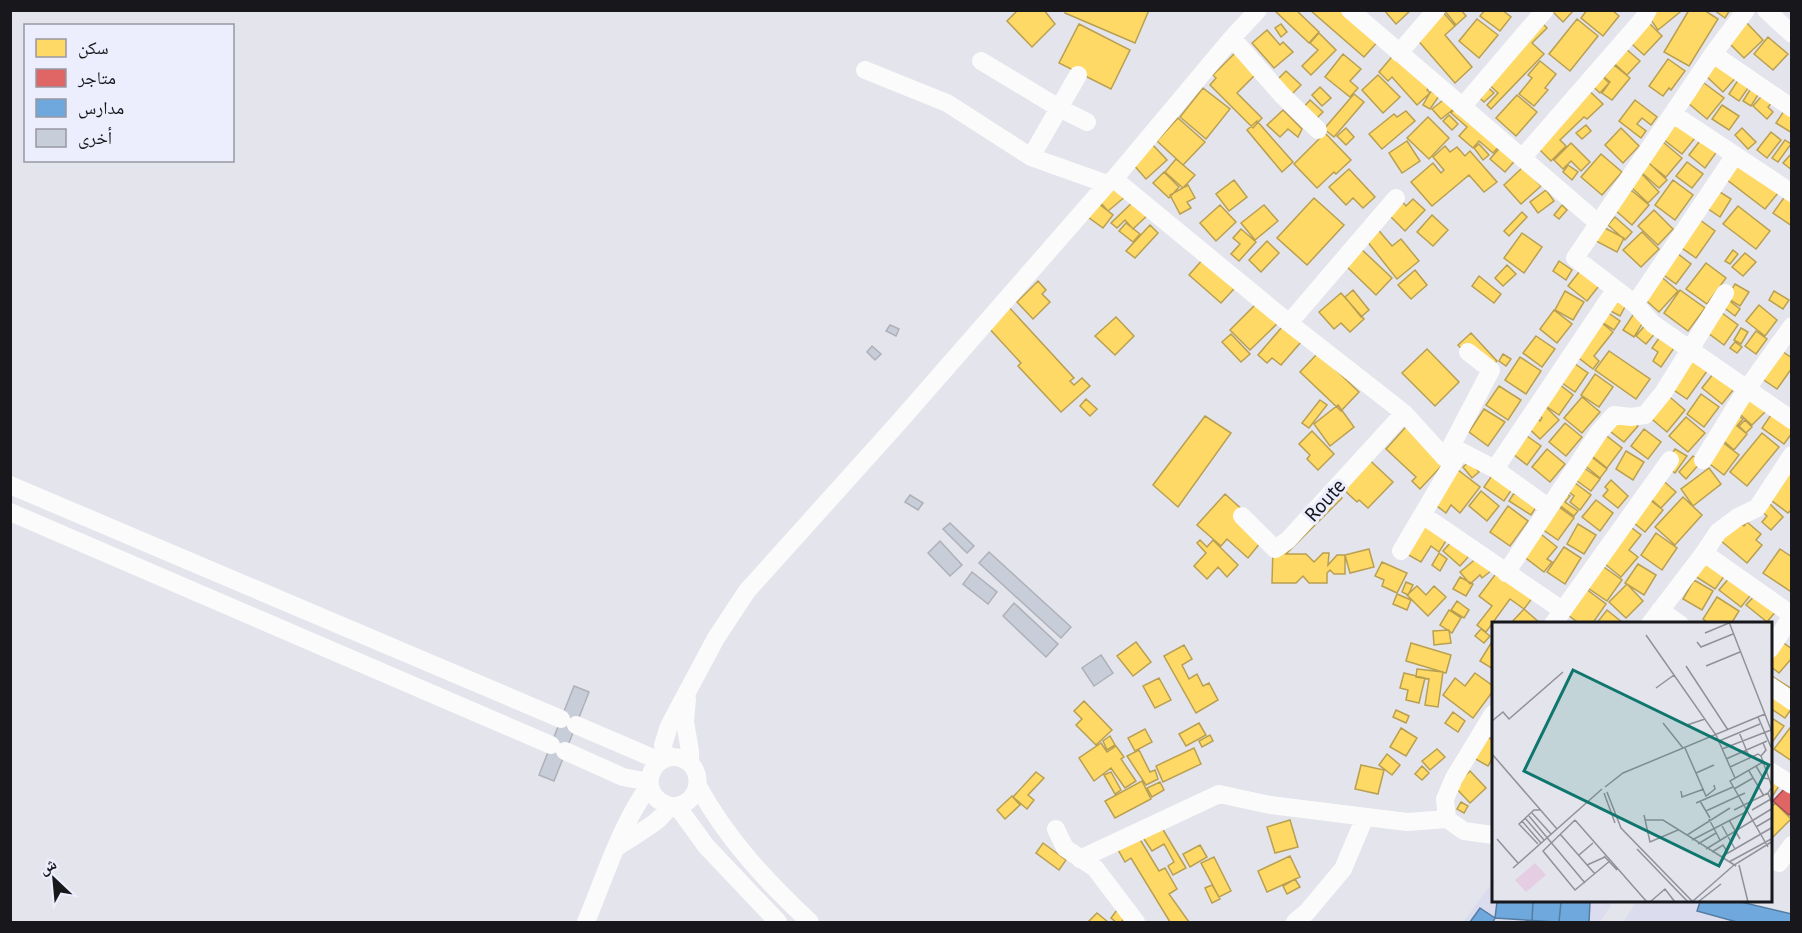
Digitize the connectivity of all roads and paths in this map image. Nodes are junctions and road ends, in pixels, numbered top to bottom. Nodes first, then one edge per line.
1 (1258, 10) edge
2 (1350, 10) edge
3 (1436, 10) edge
4 (1545, 10) edge
5 (1746, 10) edge
6 (1766, 10) edge
7 (1641, 14) edge
8 (1791, 34) edge
9 (1232, 38) junction
10 (1399, 53) junction
11 (1713, 54) junction
12 (981, 61) dead end
13 (865, 70) dead end
14 (1078, 75) dead end
15 (1462, 107) junction
16 (1059, 108) junction
17 (1791, 108) edge
18 (1672, 114) junction
19 (1087, 122) dead end
20 (1318, 130) dead end
21 (1735, 155) junction
22 (1031, 157) junction
23 (1522, 158) junction
24 (1111, 181) junction
25 (1791, 192) edge
26 (1396, 198) dead end
27 (1598, 223) junction
28 (1615, 290) junction
29 (1725, 293) dead end
30 (1635, 304) junction
31 (1289, 323) junction
32 (1791, 326) edge
33 (1690, 349) junction
34 (1468, 352) dead end
35 (1746, 390) junction
36 (1404, 413) junction
37 (1791, 420) edge
38 (1791, 455) edge
39 (1670, 460) dead end
40 (1703, 460) dead end
41 (1494, 469) junction
42 (10, 485) edge
43 (1548, 507) junction
44 (10, 512) edge
45 (1242, 516) dead end
46 (1424, 516) junction
47 (1401, 551) dead end
48 (1704, 553) junction
49 (1506, 573) junction
50 (1791, 616) edge
51 (1655, 617) edge
52 (1555, 620) edge
53 (1673, 622) edge
54 (1772, 646) edge
55 (1772, 687) edge
56 (687, 694) junction
57 (1791, 700) edge
58 (1492, 716) edge
59 (662, 760) junction
60 (690, 764) junction
61 (1772, 772) edge
62 (649, 784) junction
63 (1791, 785) edge
64 (698, 786) junction
65 (674, 806) junction
66 (1365, 817) junction
67 (1447, 819) junction
68 (1056, 829) dead end
69 (1492, 835) edge
70 (1791, 845) edge
71 (616, 847) junction
72 (1080, 859) junction
73 (1780, 863) edge
74 (586, 922) edge
75 (778, 922) edge
76 (810, 922) edge
77 (1136, 922) edge
78 (1295, 922) edge

1 - 9 street
2 - 10 street
3 - 10 street
4 - 15 street
5 - 11 street
6 - 8 street
7 - 23 street
9 - 20 street
9 - 24 street
10 - 15 street
11 - 17 street
11 - 18 street
12 - 16 street
13 - 22 street
14 - 16 street
15 - 23 street
16 - 19 street
16 - 22 street
18 - 21 street
18 - 27 street
21 - 25 street
21 - 30 street
22 - 24 street
23 - 27 street
24 - 31 street
24 - 56 street
26 - 31 street
27 - 28 street
28 - 30 street
28 - 41 street
29 - 33 street
30 - 33 street
31 - 36 street
32 - 35 street
33 - 35 street
33 - 43 street
34 - 36 street
35 - 37 street
35 - 40 street
36 - 45 street, Route
38 - 48 street
39 - 52 street
41 - 43 street
41 - 46 street
42 - 59 street
43 - 49 street
44 - 62 street
46 - 47 street
46 - 49 street
48 - 50 street
48 - 51 street
49 - 52 street
50 - 54 street
51 - 53 street
55 - 57 street
56 - 59 street
56 - 60 street
58 - 67 street
59 - 60 street
59 - 62 street
60 - 64 street
61 - 63 street
62 - 65 street
62 - 71 street
64 - 65 street
64 - 76 street
65 - 71 street
65 - 75 street
66 - 67 street
66 - 72 street
66 - 78 street
67 - 69 street
68 - 72 street
70 - 73 street
71 - 74 street
72 - 77 street

